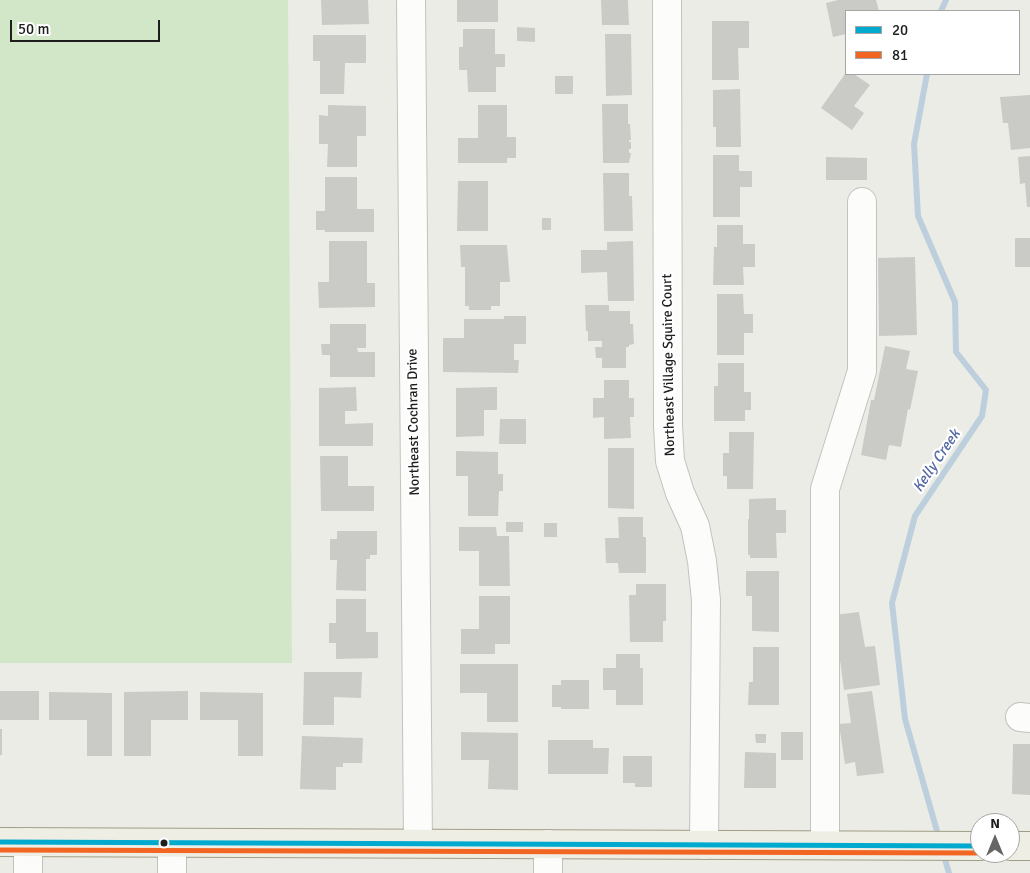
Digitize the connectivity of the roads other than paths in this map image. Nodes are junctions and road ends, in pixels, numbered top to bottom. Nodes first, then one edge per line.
1 (411, 0) edge
2 (667, 0) edge
3 (862, 202) dead end
4 (0, 842) edge
5 (28, 842) junction
6 (172, 843) junction
7 (418, 843) junction
8 (548, 844) junction
9 (704, 845) junction
10 (825, 845) junction
11 (970, 846) edge
12 (28, 873) edge
13 (172, 873) edge
14 (548, 873) edge

1 - 7 street, Northeast Cochran Drive
2 - 9 street, Northeast Village Squire Court
3 - 10 street
4 - 5 main road
5 - 6 main road
5 - 12 street
6 - 7 main road
6 - 13 street
7 - 8 main road
8 - 9 main road
8 - 14 street
9 - 10 main road
10 - 11 main road

